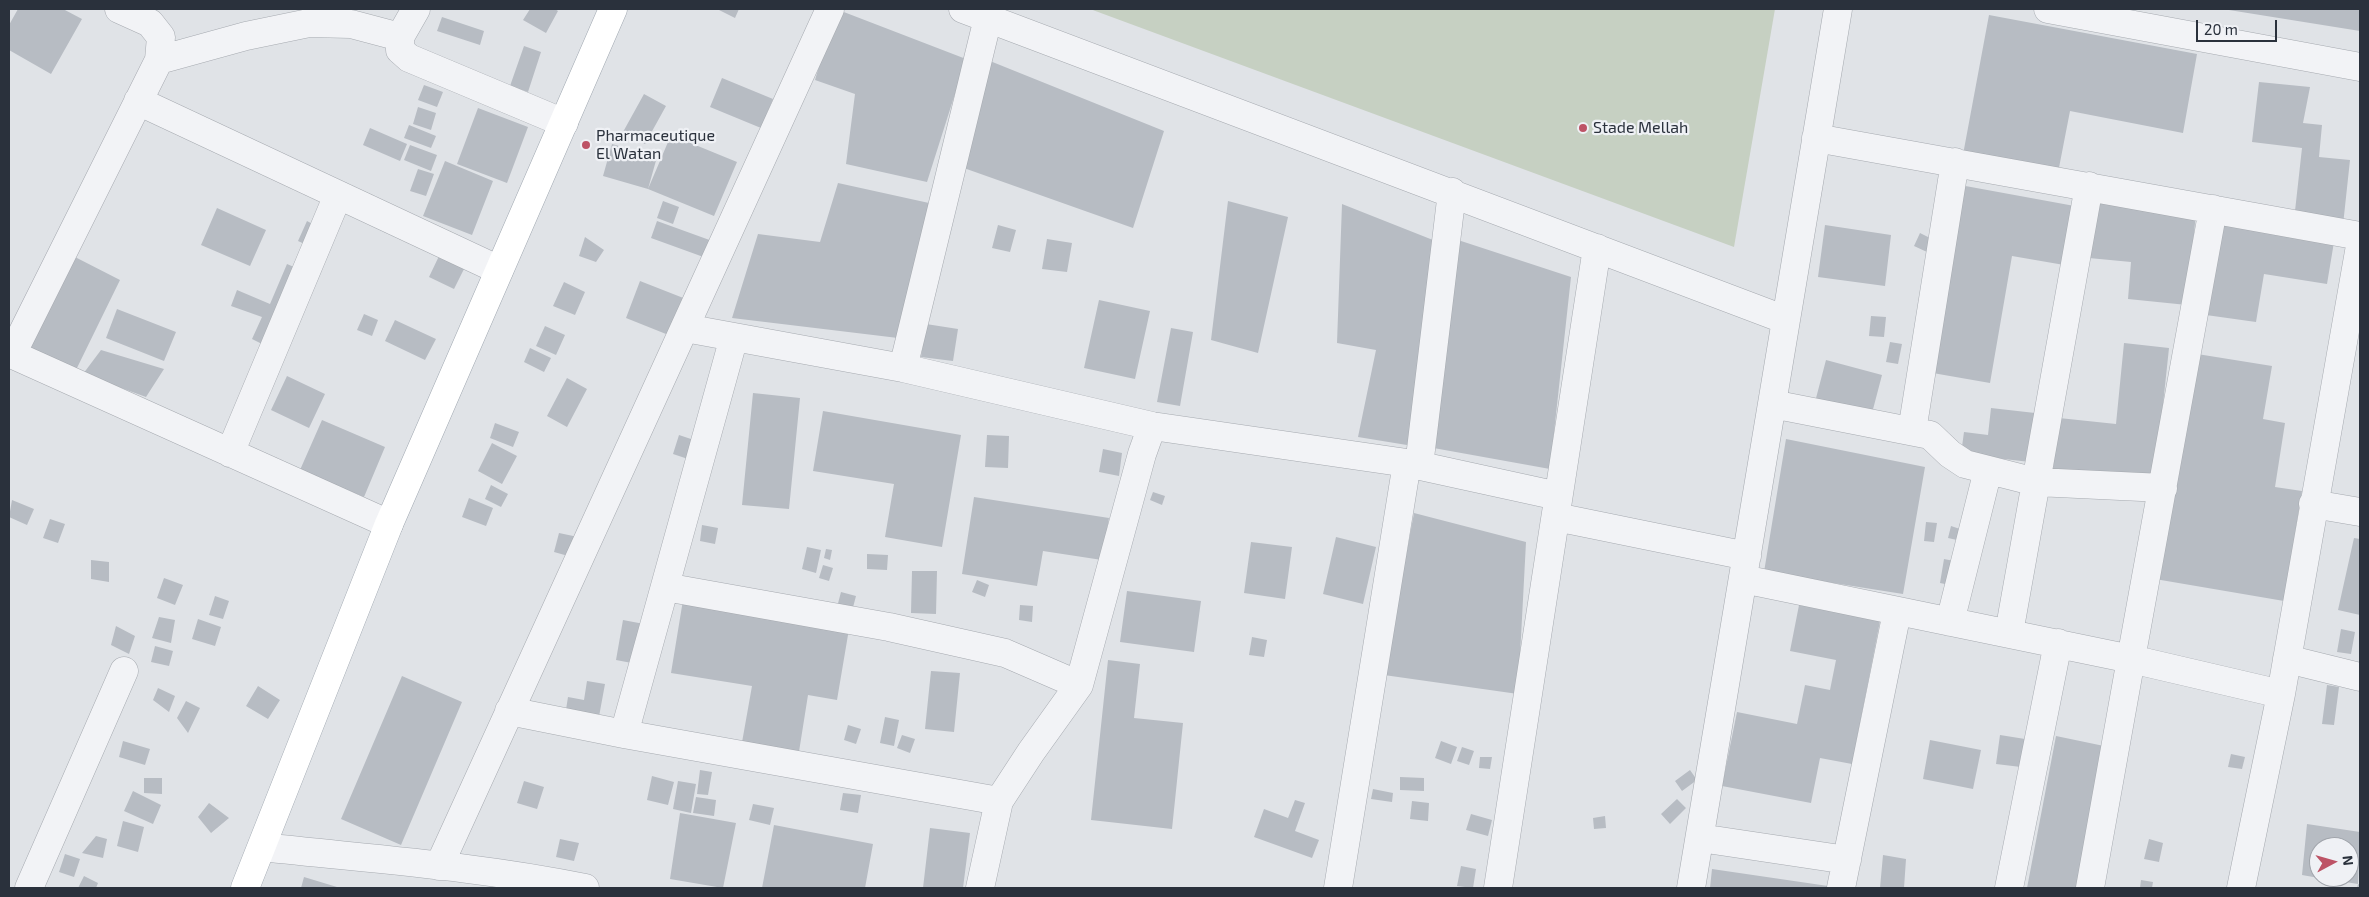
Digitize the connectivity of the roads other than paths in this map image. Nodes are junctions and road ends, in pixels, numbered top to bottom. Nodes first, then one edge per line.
1 (119, 9) edge
2 (416, 9) edge
3 (613, 9) edge
4 (830, 9) edge
5 (1838, 9) edge
6 (2048, 9) edge
7 (975, 13) edge
8 (400, 37) junction
9 (159, 60) junction
10 (2360, 67) edge
11 (138, 101) junction
12 (564, 123) junction
13 (1816, 138) junction
14 (1955, 162) junction
15 (2089, 186) junction
16 (1452, 192) junction
17 (338, 196) junction
18 (2213, 209) junction
19 (2360, 236) edge
20 (2360, 246) edge
21 (1597, 248) junction
22 (499, 270) junction
23 (1786, 320) junction
24 (684, 328) junction
25 (734, 337) junction
26 (10, 354) edge
27 (903, 368) junction
28 (1772, 404) junction
29 (1152, 426) junction
30 (1912, 431) junction
31 (230, 453) junction
32 (1413, 465) junction
33 (1988, 470) junction
34 (2036, 482) junction
35 (2163, 488) junction
36 (2313, 504) junction
37 (1557, 506) junction
38 (2360, 512) edge
39 (389, 524) junction
40 (1745, 567) junction
41 (665, 587) junction
42 (1897, 612) junction
43 (1950, 622) junction
44 (2009, 632) junction
45 (2058, 643) junction
46 (2287, 658) junction
47 (2131, 659) junction
48 (124, 671) dead end
49 (2360, 677) edge
50 (1079, 686) junction
51 (2281, 694) junction
52 (509, 710) junction
53 (624, 734) junction
54 (999, 801) junction
55 (1700, 838) junction
56 (262, 848) junction
57 (1847, 860) junction
58 (439, 866) junction
59 (555, 885) edge
60 (29, 888) edge
61 (245, 888) edge
62 (585, 888) edge
63 (980, 888) edge
64 (1338, 888) edge
65 (1498, 888) edge
66 (1692, 888) edge
67 (1842, 888) edge
68 (2010, 888) edge
69 (2090, 888) edge
70 (2241, 888) edge

1 - 9 street
2 - 8 street
3 - 12 main road
4 - 24 street
5 - 13 street
6 - 10 street
7 - 16 street
7 - 27 street
8 - 9 street
8 - 12 street
9 - 11 street
11 - 17 street
11 - 26 street
12 - 22 main road
13 - 14 street
13 - 23 street
14 - 15 street
14 - 30 street
15 - 18 street
15 - 34 street
16 - 21 street
16 - 32 street
17 - 22 street
17 - 31 street
18 - 19 street
18 - 35 street
20 - 36 street
21 - 23 street
21 - 37 street
22 - 39 main road
23 - 28 street
24 - 25 street
24 - 52 street
25 - 27 street
25 - 41 street
26 - 31 street
27 - 29 street
28 - 30 street
28 - 40 street
29 - 32 street
29 - 50 street
30 - 33 street
31 - 39 street
32 - 37 street
32 - 64 street
33 - 34 street
33 - 43 street
34 - 35 street
34 - 44 street
35 - 47 street
36 - 38 street
36 - 46 street
37 - 40 street
37 - 65 street
39 - 56 main road
40 - 42 street
40 - 55 street
41 - 50 street
41 - 53 street
42 - 43 street
42 - 57 street
43 - 44 street
44 - 45 street
45 - 47 street
45 - 68 street
46 - 49 street
46 - 51 street
47 - 51 street
47 - 69 street
48 - 60 street
50 - 54 street
51 - 70 street
52 - 53 street
52 - 58 street
53 - 54 street
54 - 63 street
55 - 57 street
55 - 66 street
56 - 58 street
56 - 61 main road
57 - 67 street
58 - 59 street
59 - 62 street

